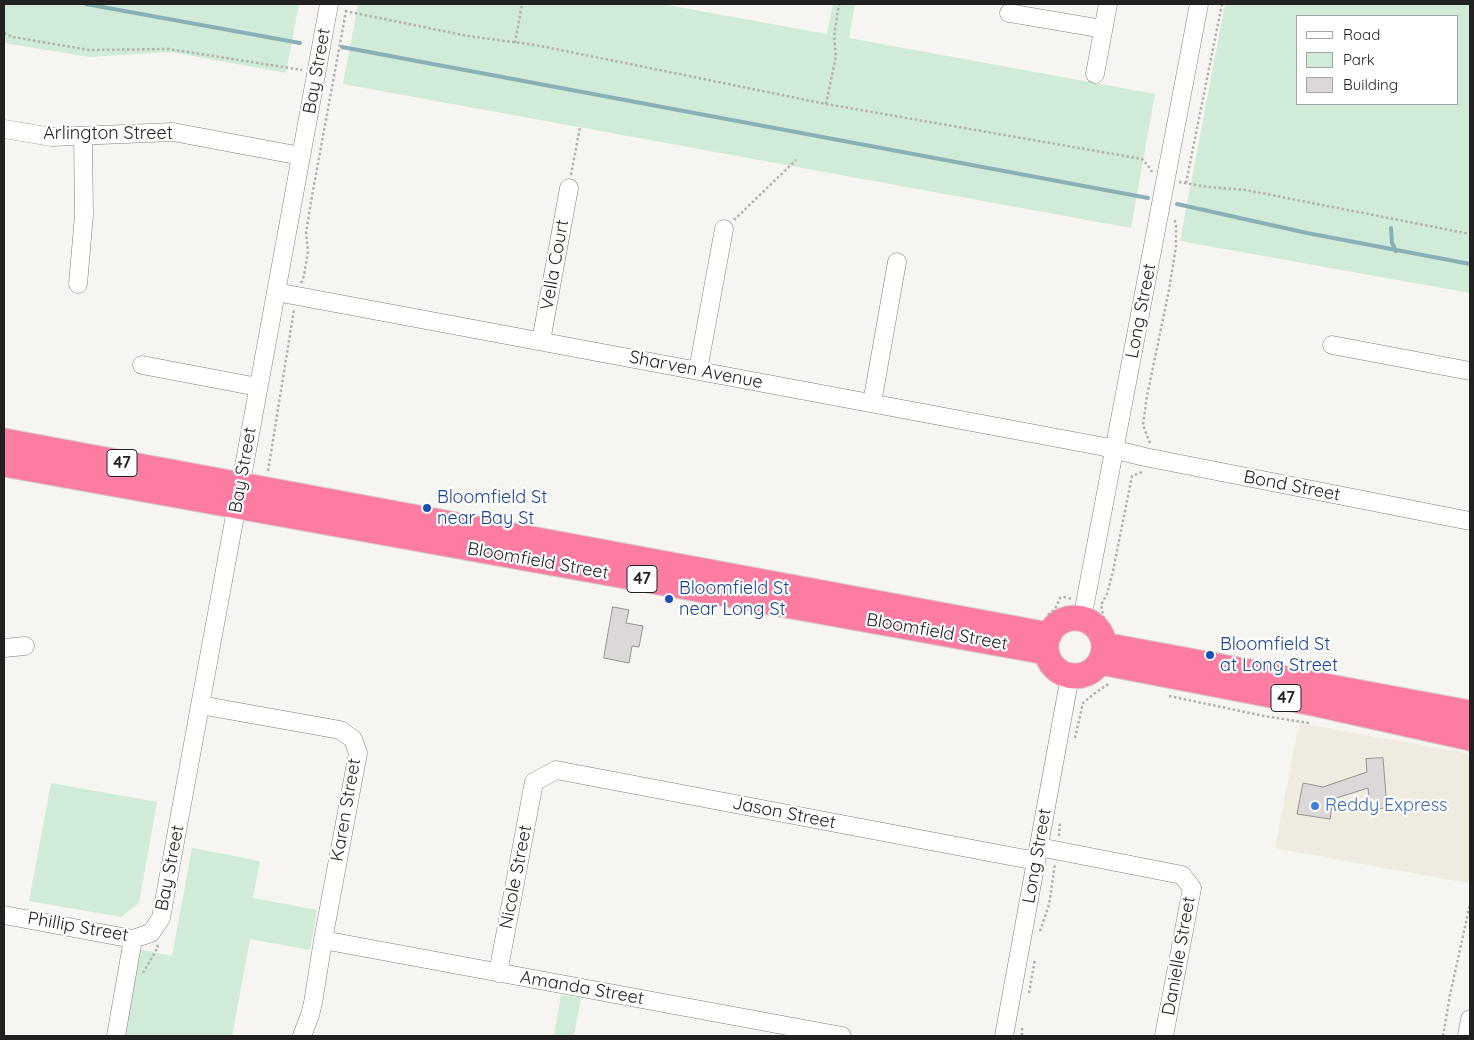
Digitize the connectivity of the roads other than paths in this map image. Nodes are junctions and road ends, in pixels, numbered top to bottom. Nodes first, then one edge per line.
1 (1108, 4) edge
2 (1199, 4) edge
3 (329, 6) edge
4 (1009, 13) dead end
5 (1103, 29) junction
6 (1095, 74) dead end
7 (4, 130) edge
8 (83, 136) junction
9 (301, 156) junction
10 (569, 188) road end
11 (724, 229) road end
12 (897, 262) dead end
13 (78, 284) dead end
14 (276, 292) junction
15 (542, 341) junction
16 (1332, 345) dead end
17 (142, 365) dead end
18 (698, 370) junction
19 (1470, 371) edge
20 (258, 387) junction
21 (872, 403) junction
22 (4, 441) edge
23 (1115, 450) junction
24 (4, 464) edge
25 (239, 496) junction
26 (1470, 520) edge
27 (1082, 619) junction
28 (1048, 643) junction
29 (1105, 645) junction
30 (25, 646) dead end
31 (4, 648) edge
32 (1070, 676) junction
33 (200, 705) junction
34 (1470, 714) edge
35 (1470, 738) edge
36 (534, 782) joint
37 (1037, 854) junction
38 (4, 915) edge
39 (151, 933) joint
40 (133, 939) junction
41 (323, 940) junction
42 (498, 973) junction
43 (1470, 1019) edge
44 (832, 1035) edge
45 (116, 1036) edge
46 (302, 1036) edge
47 (1004, 1036) edge
48 (1164, 1036) edge
49 (1467, 1036) edge

1 - 5 street
2 - 23 street, Long Street
3 - 9 street, Bay Street
4 - 5 street
5 - 6 street
7 - 8 street, Arlington Street
8 - 9 street, Arlington Street
8 - 13 street
9 - 14 street, Bay Street
10 - 15 street, Vella Court
11 - 18 street
12 - 21 street
14 - 15 street, Sharven Avenue
14 - 20 street, Bay Street
15 - 18 street, Sharven Avenue
16 - 19 street
17 - 20 street
18 - 21 street, Sharven Avenue
20 - 25 street, Bay Street
21 - 23 street, Sharven Avenue
22 - 25 highway, 47
23 - 26 street, Bond Street
23 - 27 street, Long Street
24 - 25 highway, 47
25 - 28 highway, Bloomfield Street / 47
25 - 33 street, Bay Street
27 - 28 highway
27 - 29 highway
28 - 32 highway
29 - 32 highway
29 - 34 highway, 47
29 - 35 highway, 47
30 - 31 street
32 - 37 street, Long Street
33 - 39 street, Bay Street
33 - 41 street, Karen Street
36 - 37 street, Jason Street
36 - 42 street, Nicole Street
37 - 47 street, Long Street
37 - 48 street, Danielle Street
38 - 40 street, Phillip Street
39 - 40 street, Phillip Street
40 - 45 street
41 - 42 street, Amanda Street
41 - 46 street, Karen Street
42 - 44 street, Amanda Street
43 - 49 street

